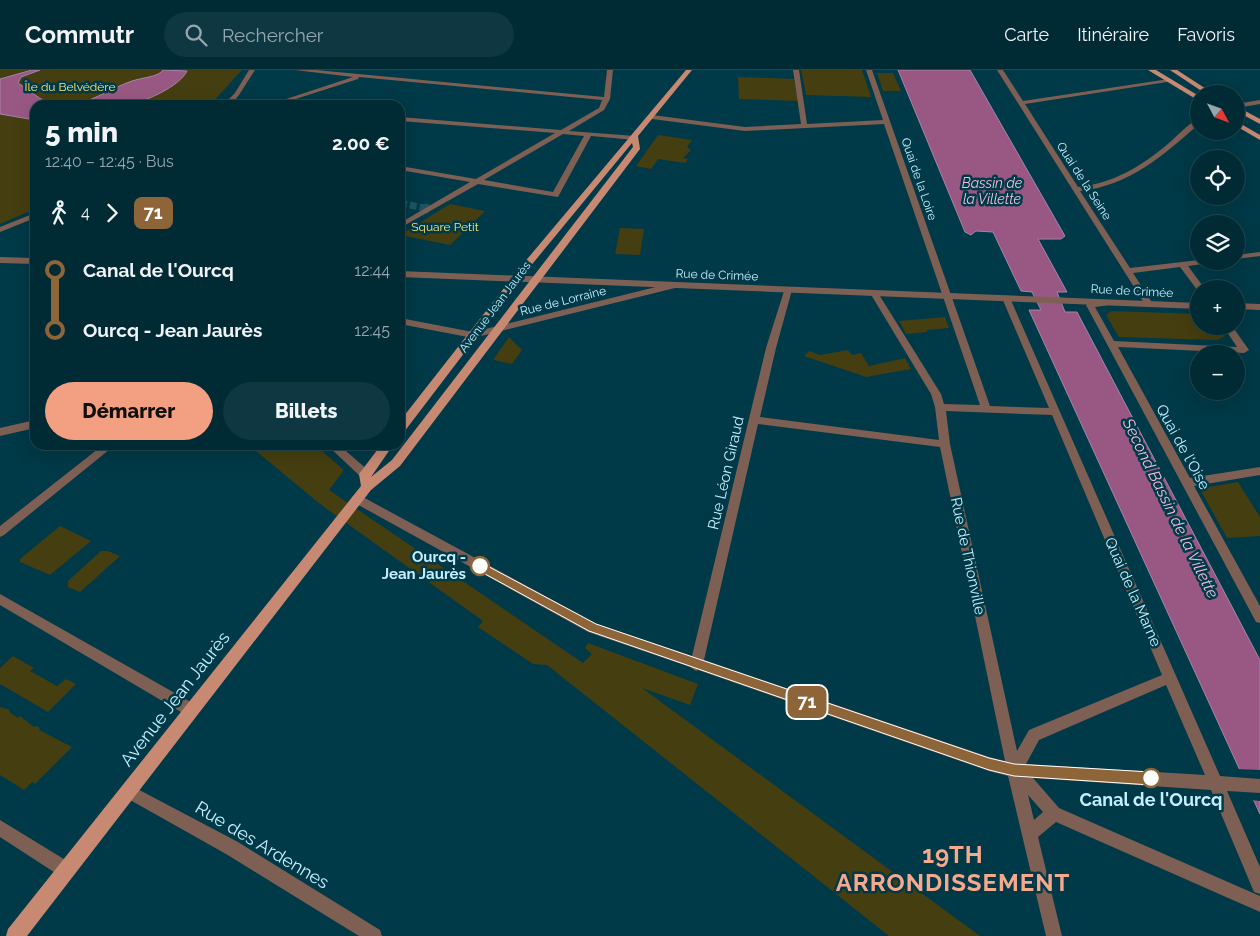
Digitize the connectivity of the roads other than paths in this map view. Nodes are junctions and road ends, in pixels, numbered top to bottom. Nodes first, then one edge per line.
1 (252, 70) edge
2 (298, 70) edge
3 (382, 70) edge
4 (610, 70) edge
5 (689, 70) edge
6 (796, 70) edge
7 (869, 70) edge
8 (1000, 70) edge
9 (1151, 70) edge
10 (1173, 70) edge
11 (362, 76) junction
12 (1167, 80) junction
13 (1197, 85) edge
14 (1190, 94) edge
15 (607, 99) junction
16 (233, 100) edge
17 (287, 100) edge
18 (1260, 102) edge
19 (1021, 103) junction
20 (1245, 105) edge
21 (1245, 113) edge
22 (652, 117) junction
23 (405, 119) edge
24 (887, 122) junction
25 (1260, 122) edge
26 (804, 126) junction
27 (1190, 128) edge
28 (1245, 129) edge
29 (562, 132) junction
30 (588, 134) junction
31 (635, 138) junction
32 (1260, 138) edge
33 (405, 169) edge
34 (477, 182) junction
35 (1075, 189) junction
36 (30, 217) edge
37 (405, 223) edge
38 (0, 230) edge
39 (1260, 254) edge
40 (1245, 256) edge
41 (0, 260) edge
42 (30, 261) edge
43 (1190, 264) edge
44 (1183, 265) junction
45 (1128, 271) junction
46 (405, 274) edge
47 (516, 280) junction
48 (534, 280) junction
49 (1194, 280) edge
50 (672, 286) junction
51 (788, 290) junction
52 (874, 293) junction
53 (948, 296) junction
54 (1006, 298) junction
55 (1108, 303) junction
56 (1149, 304) junction
57 (1190, 306) edge
58 (1245, 306) edge
59 (1260, 307) edge
60 (405, 322) edge
61 (497, 330) junction
62 (473, 335) junction
63 (1233, 335) edge
64 (1110, 344) junction
65 (940, 407) junction
66 (986, 409) junction
67 (1054, 412) junction
68 (754, 420) junction
69 (405, 423) edge
70 (30, 425) edge
71 (0, 432) edge
72 (945, 444) junction
73 (104, 450) edge
74 (336, 450) edge
75 (385, 450) edge
76 (1260, 471) edge
77 (1186, 483) junction
78 (363, 487) junction
79 (0, 532) edge
80 (0, 599) edge
81 (1260, 618) edge
82 (696, 665) junction
83 (1171, 677) junction
84 (192, 710) junction
85 (1014, 770) junction
86 (1260, 786) edge
87 (128, 791) junction
88 (1054, 813) junction
89 (0, 828) edge
90 (1029, 834) junction
91 (66, 870) junction
92 (1260, 886) edge
93 (1260, 904) edge
94 (14, 936) edge
95 (374, 936) edge
96 (1054, 936) edge

1 - 16 street
2 - 11 street
3 - 11 street
4 - 15 street
5 - 22 main road, Avenue Jean Jaurès
6 - 26 street
7 - 24 street, Quai de la Loire
8 - 19 street, Quai de la Seine
9 - 12 main road
10 - 13 main road
11 - 15 street
11 - 17 street
12 - 14 main road
12 - 19 street
15 - 29 street
18 - 20 street
19 - 35 street, Quai de la Seine
21 - 25 main road
22 - 26 street
22 - 31 main road, Avenue Jean Jaurès
23 - 29 street
24 - 26 street
24 - 53 street, Quai de la Loire
27 - 35 street
28 - 32 main road
29 - 30 street
29 - 34 street
30 - 31 street
30 - 34 street
31 - 47 main road, Avenue Jean Jaurès
31 - 48 main road, Avenue Jean Jaurès
33 - 34 street
34 - 37 street
35 - 45 street, Quai de la Seine
36 - 38 street
39 - 40 street
41 - 42 street
43 - 44 street
44 - 45 street
44 - 49 street
45 - 56 street, Quai de la Seine
46 - 47 street, Rue de Crimée
47 - 48 street, Rue de Crimée
47 - 62 main road, Avenue Jean Jaurès
48 - 50 street, Rue de Crimée
48 - 61 main road, Avenue Jean Jaurès
50 - 51 street, Rue de Crimée
50 - 61 street, Rue de Lorraine
51 - 52 street, Rue de Crimée
51 - 68 street, Rue Léon Giraud
52 - 53 street, Rue de Crimée
52 - 65 street, Rue de Thionville
53 - 54 street, Rue de Crimée
53 - 66 street, Quai de la Loire
54 - 55 street, Rue de Crimée
54 - 67 street, Quai de la Marne
55 - 56 street, Rue de Crimée
55 - 64 street, Quai de l'Oise
56 - 57 street, Rue de Crimée
58 - 59 street
60 - 62 street, Rue de Lorraine
61 - 62 street, Rue de Lorraine
61 - 78 main road, Avenue Jean Jaurès
62 - 69 main road, Avenue Jean Jaurès
63 - 64 street
64 - 77 street, Quai de l'Oise
65 - 66 street
65 - 72 street, Rue de Thionville
66 - 67 street
67 - 83 street, Quai de la Marne
68 - 72 street
68 - 82 street, Rue Léon Giraud
70 - 71 street
72 - 85 street, Rue de Thionville
73 - 79 street
74 - 78 street
75 - 78 main road, Avenue Jean Jaurès
76 - 77 street
77 - 81 street, Quai de l'Oise
78 - 82 street
78 - 84 main road, Avenue Jean Jaurès
80 - 84 street
82 - 85 street
83 - 85 street
83 - 92 street, Quai de la Marne
84 - 87 main road, Avenue Jean Jaurès
85 - 86 street
85 - 88 street
85 - 90 street, Rue de Thionville
87 - 91 main road, Avenue Jean Jaurès
87 - 95 street, Rue des Ardennes
88 - 90 street
88 - 93 street
89 - 91 street
90 - 96 street, Rue de Thionville
91 - 94 main road, Avenue Jean Jaurès

